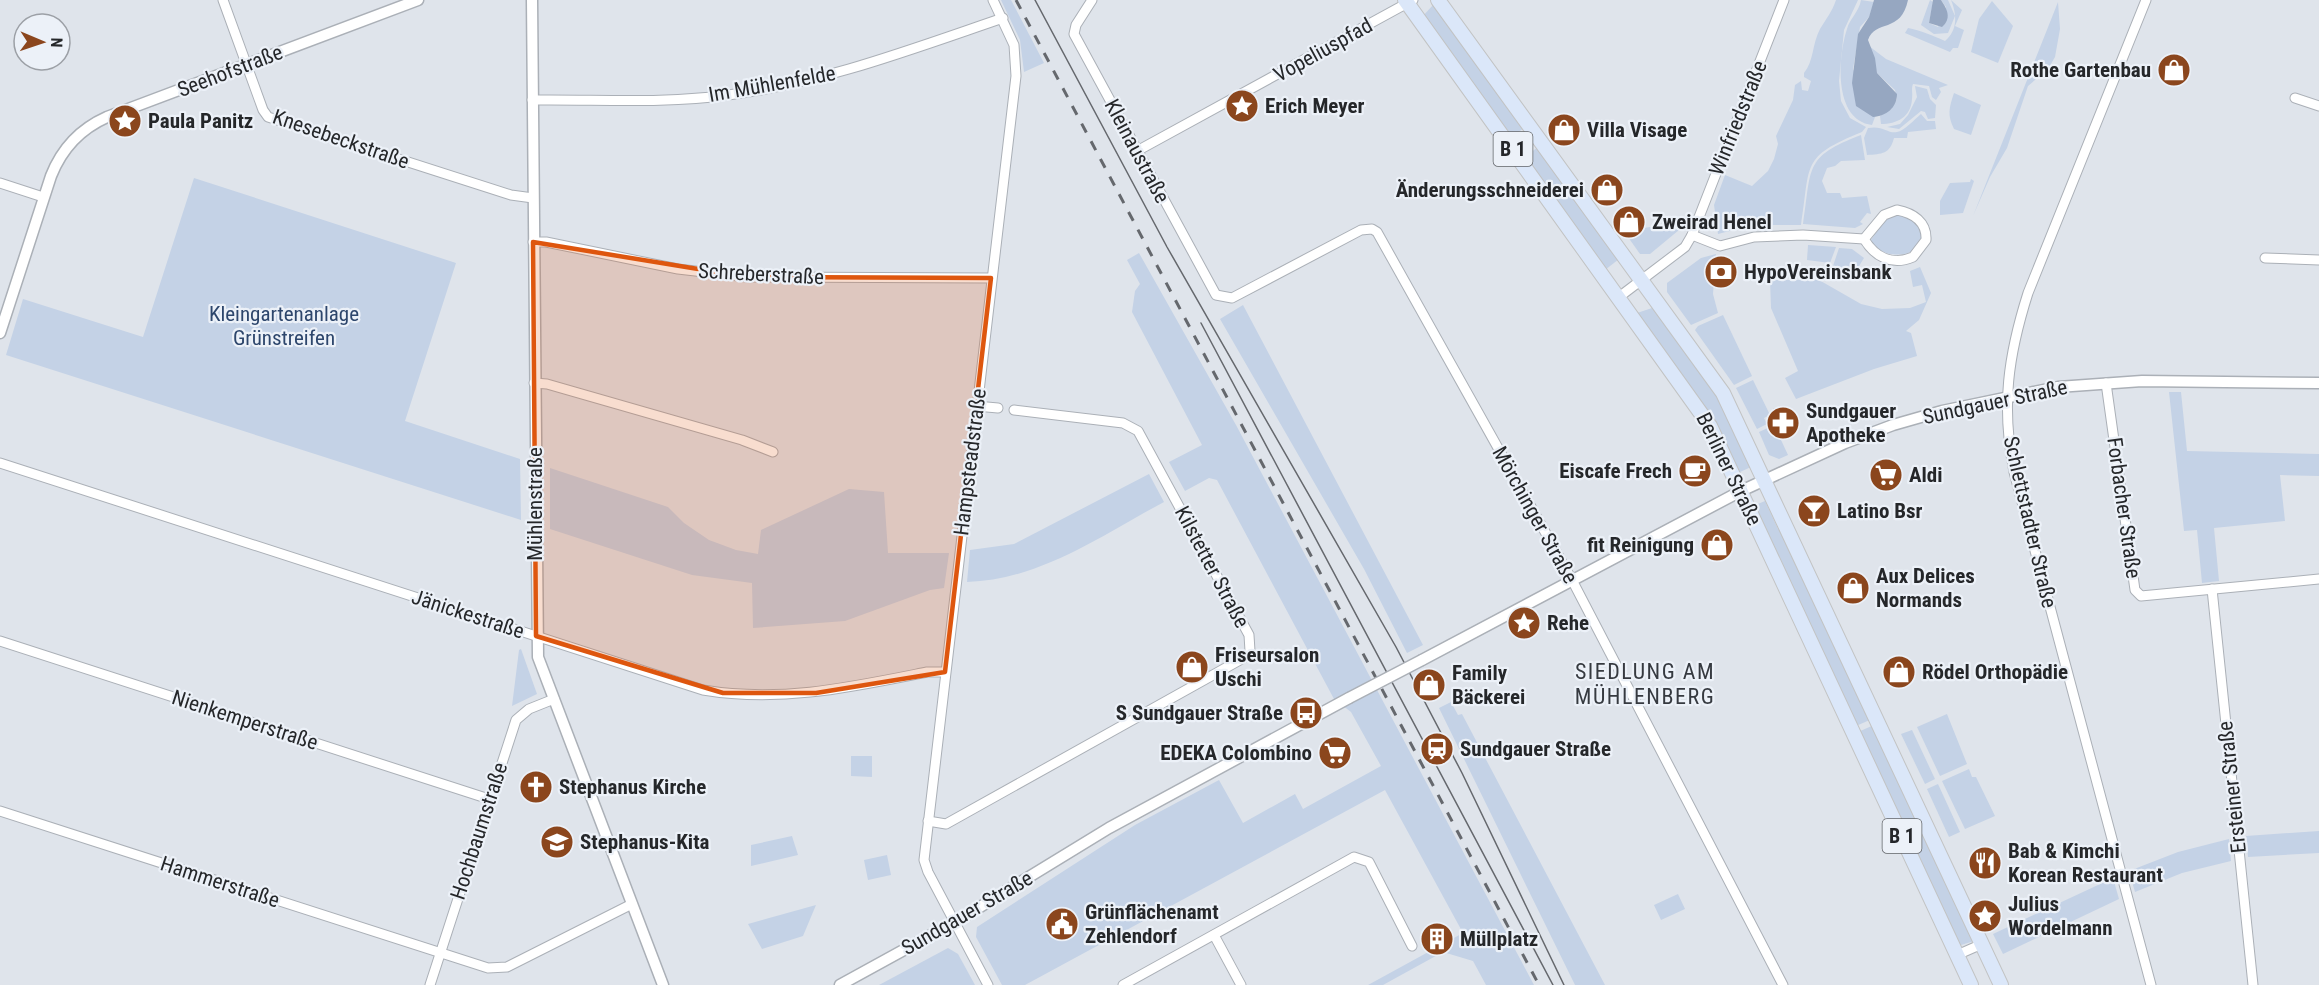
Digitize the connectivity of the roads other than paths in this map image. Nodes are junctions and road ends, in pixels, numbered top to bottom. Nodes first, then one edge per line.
1 (223, 0) edge
2 (418, 0) edge
3 (532, 0) edge
4 (993, 0) edge
5 (1092, 0) edge
6 (1438, 0) edge
7 (1784, 0) edge
8 (2146, 0) edge
9 (1409, 1) edge
10 (1003, 18) junction
11 (246, 64) junction
12 (2295, 98) dead end
13 (532, 100) junction
14 (2319, 106) edge
15 (1137, 152) junction
16 (0, 183) edge
17 (44, 197) junction
18 (533, 198) junction
19 (1692, 235) junction
20 (1864, 239) junction
21 (533, 242) junction
22 (2265, 258) dead end
23 (2319, 260) edge
24 (991, 278) junction
25 (1641, 281) junction
26 (1620, 297) junction
27 (1223, 298) joint
28 (0, 333) edge
29 (2319, 382) edge
30 (534, 383) junction
31 (2106, 383) junction
32 (2006, 396) junction
33 (976, 406) junction
34 (998, 408) dead end
35 (1014, 410) dead end
36 (773, 452) dead end
37 (0, 463) edge
38 (1765, 479) junction
39 (1741, 491) junction
40 (2319, 579) edge
41 (1572, 580) junction
42 (2212, 589) junction
43 (536, 636) junction
44 (0, 641) edge
45 (945, 672) junction
46 (554, 699) junction
47 (489, 799) junction
48 (0, 811) edge
49 (928, 822) junction
50 (632, 904) junction
51 (954, 923) junction
52 (1214, 935) junction
53 (1982, 944) junction
54 (1412, 946) dead end
55 (440, 953) junction
56 (1957, 955) junction
57 (430, 985) edge
58 (663, 985) edge
59 (840, 985) edge
60 (988, 985) edge
61 (1123, 985) edge
62 (1241, 985) edge
63 (1783, 985) edge
64 (1971, 985) edge
65 (2001, 985) edge
66 (2151, 985) edge
67 (2253, 985) edge

1 - 11 street, Knesebeckstraße
2 - 11 street, Seehofstraße
3 - 13 street, Mühlenstraße
4 - 10 street, Hampsteadstraße
5 - 15 street, Kleinaustraße
6 - 25 main road, Berliner Straße / B 1
7 - 19 street, Winfriedstraße
8 - 32 street, Schlettstadter Straße
9 - 15 street, Vopeliuspfad
9 - 26 main road, Berliner Straße / B 1
10 - 13 street, Im Mühlenfelde
10 - 24 street, Hampsteadstraße
11 - 17 street, Seehofstraße
11 - 18 street, Knesebeckstraße
12 - 14 street
13 - 18 street, Mühlenstraße
15 - 27 street, Kleinaustraße
16 - 17 street
17 - 28 street, Seehofstraße
18 - 21 street, Mühlenstraße
19 - 20 street
19 - 25 street, Winfriedstraße
20 - 20 street
21 - 24 street, Schreberstraße
21 - 30 street, Mühlenstraße
22 - 23 street
24 - 33 street, Hampsteadstraße
25 - 26 street, Winfriedstraße
25 - 38 main road, Berliner Straße / B 1
26 - 39 main road, Berliner Straße / B 1
27 - 41 street, Mörchinger Straße
29 - 31 street, Sundgauer Straße
30 - 36 street
30 - 43 street, Mühlenstraße
31 - 32 street, Sundgauer Straße
31 - 42 street, Forbacher Straße
32 - 38 street, Sundgauer Straße
32 - 66 street, Schlettstadter Straße
33 - 34 street
33 - 45 street, Hampsteadstraße
35 - 49 street, Kilstetter Straße
37 - 43 street, Jänickestraße
38 - 39 street, Sundgauer Straße
38 - 53 main road, Berliner Straße / B 1
39 - 41 street, Sundgauer Straße
39 - 56 main road, Berliner Straße / B 1
40 - 42 street, Forbacher Straße
41 - 51 street, Sundgauer Straße, bridge
41 - 63 street, Mörchinger Straße
42 - 67 street, Ersteiner Straße
43 - 45 street, Jänickestraße
43 - 46 street, Mühlenstraße
44 - 47 street, Nienkemperstraße
45 - 49 street, Hampsteadstraße
46 - 47 street, Hochbaumstraße
46 - 50 street, Mühlenstraße
47 - 55 street, Hochbaumstraße
48 - 55 street, Hammerstraße
49 - 51 street, Hampsteadstraße
50 - 55 street, Hammerstraße
50 - 58 street, Mühlenstraße
51 - 59 street, Sundgauer Straße
51 - 60 street, Hampsteadstraße
52 - 54 street
52 - 61 street
52 - 62 street
53 - 56 street
53 - 65 main road, Berliner Straße / B 1
55 - 57 street, Hochbaumstraße
56 - 64 main road, Berliner Straße / B 1

